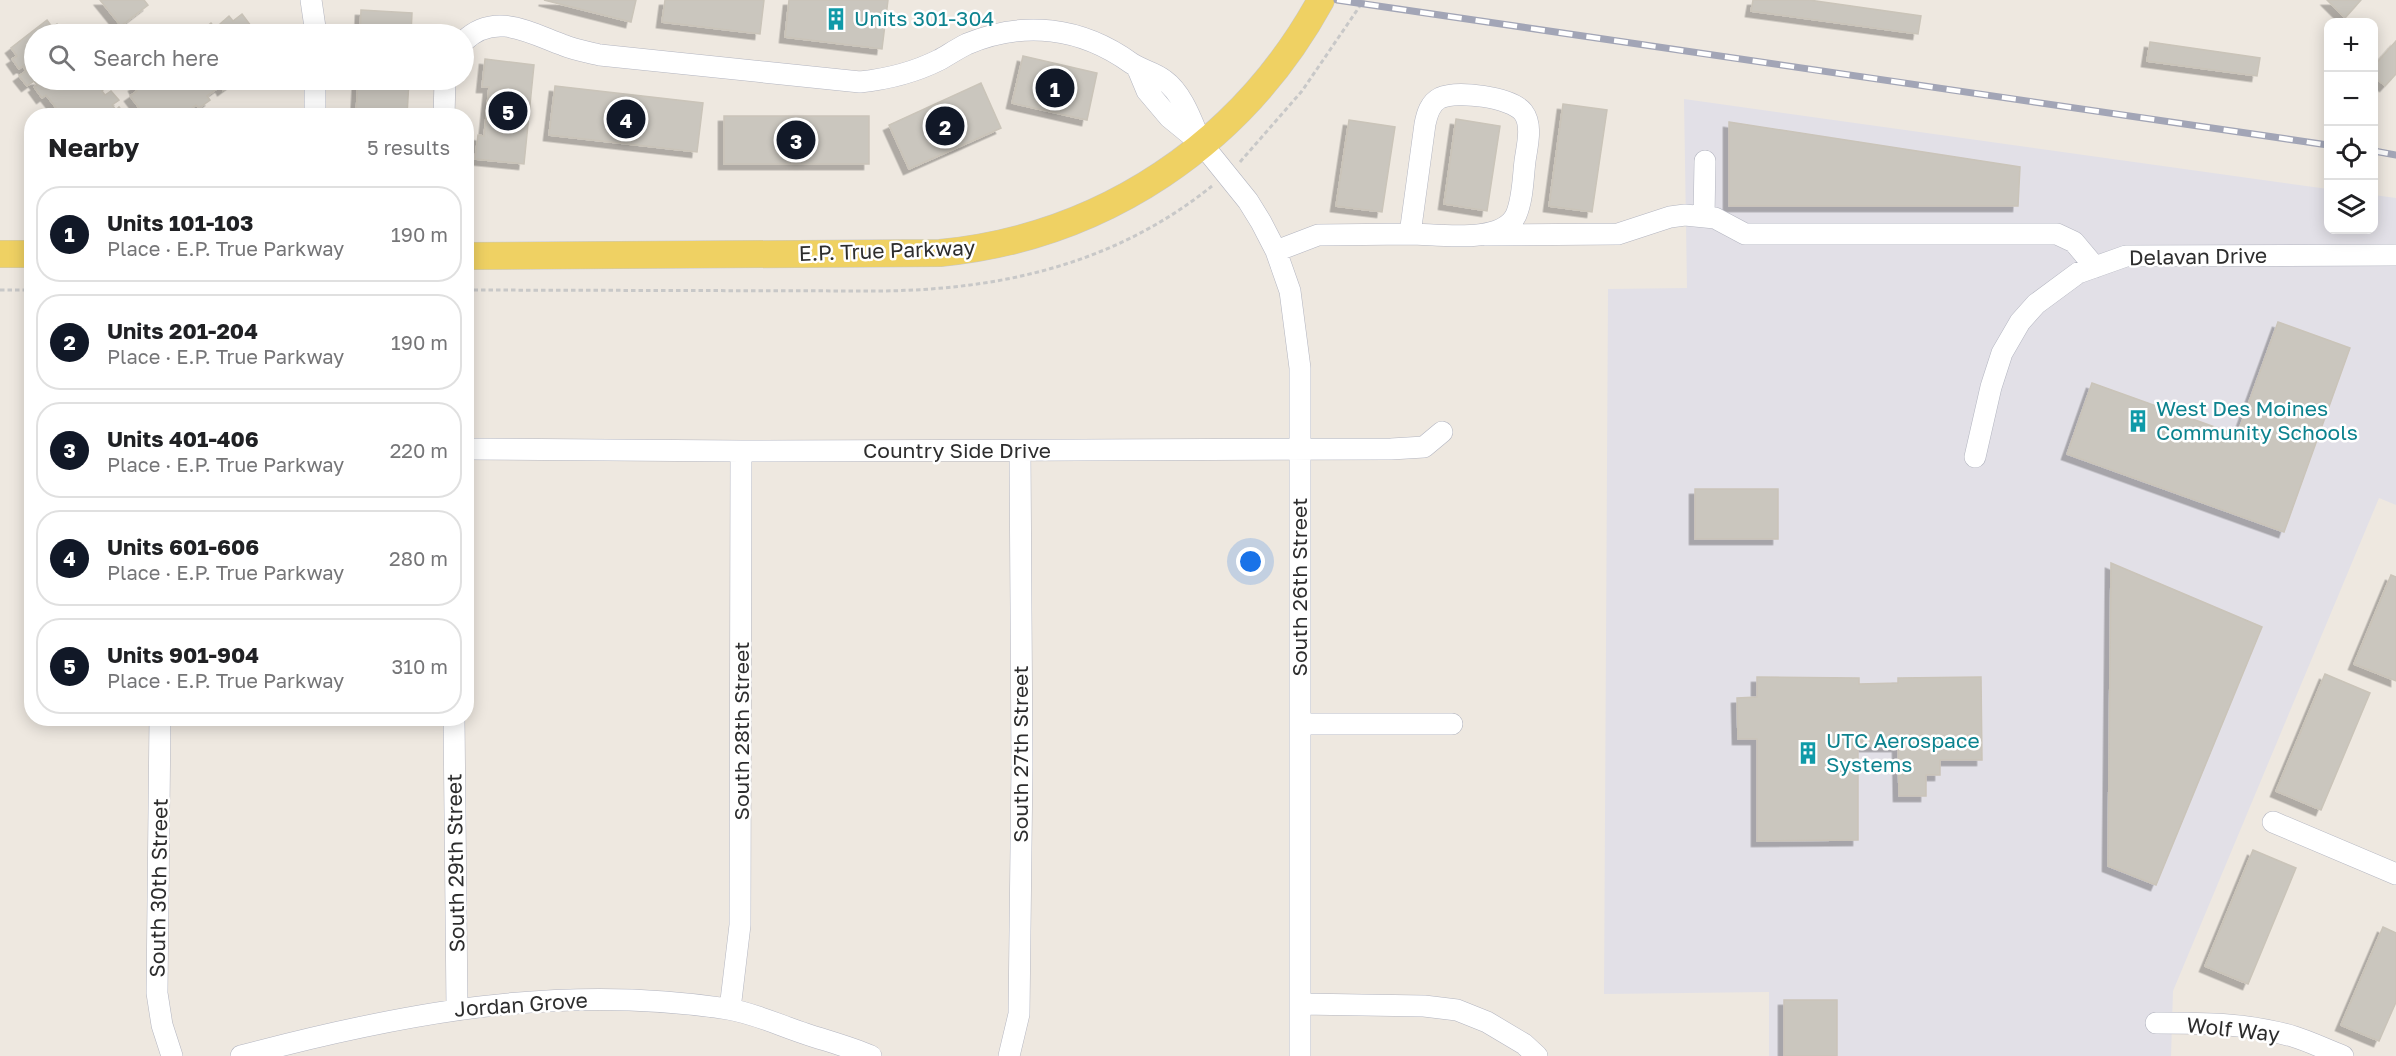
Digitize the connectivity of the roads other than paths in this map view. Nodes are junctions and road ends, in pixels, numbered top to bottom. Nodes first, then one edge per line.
1 (311, 0) edge
2 (1321, 0) edge
3 (315, 24) edge
4 (474, 34) edge
5 (315, 90) edge
6 (445, 90) edge
7 (315, 108) edge
8 (444, 108) edge
9 (1202, 144) junction
10 (1705, 161) dead end
11 (1704, 216) junction
12 (1410, 234) junction
13 (1485, 235) junction
14 (1276, 251) junction
15 (0, 254) edge
16 (24, 254) edge
17 (2396, 255) edge
18 (474, 256) edge
19 (2095, 267) junction
20 (1442, 432) dead end
21 (1299, 448) junction
22 (474, 449) edge
23 (741, 451) junction
24 (1020, 451) junction
25 (1975, 457) dead end
26 (1301, 724) junction
27 (1452, 724) dead end
28 (160, 726) edge
29 (454, 726) edge
30 (2273, 822) dead end
31 (2396, 874) edge
32 (1301, 1004) junction
33 (457, 1008) junction
34 (730, 1010) junction
35 (2156, 1023) dead end
36 (172, 1056) edge
37 (241, 1056) edge
38 (870, 1056) edge
39 (1009, 1056) edge
40 (1300, 1056) edge
41 (1537, 1056) edge
42 (2343, 1056) edge

1 - 3 street
2 - 9 main road, E.P. True Parkway
4 - 9 street, South 26th Street
5 - 7 street
6 - 8 street
9 - 14 street, South 26th Street
9 - 18 main road, E.P. True Parkway
10 - 11 street
11 - 13 street
11 - 19 street
12 - 13 street
12 - 13 street
12 - 14 street
14 - 21 street, South 26th Street
15 - 16 main road
17 - 19 street, Delavan Drive
19 - 25 street, Delavan Drive
20 - 21 street, Country Side Drive
21 - 24 street, Country Side Drive
21 - 26 street, South 26th Street
22 - 23 street, Country Side Drive
23 - 24 street, Country Side Drive
23 - 34 street, South 28th Street
24 - 39 street, South 27th Street
26 - 27 street
26 - 32 street, South 26th Street
28 - 36 street, South 30th Street
29 - 33 street, South 29th Street
30 - 31 street
32 - 40 street, South 26th Street
32 - 41 street
33 - 34 street, Jordan Grove
33 - 37 street, Jordan Grove
34 - 38 street, Jordan Grove
35 - 42 street, Wolf Way

